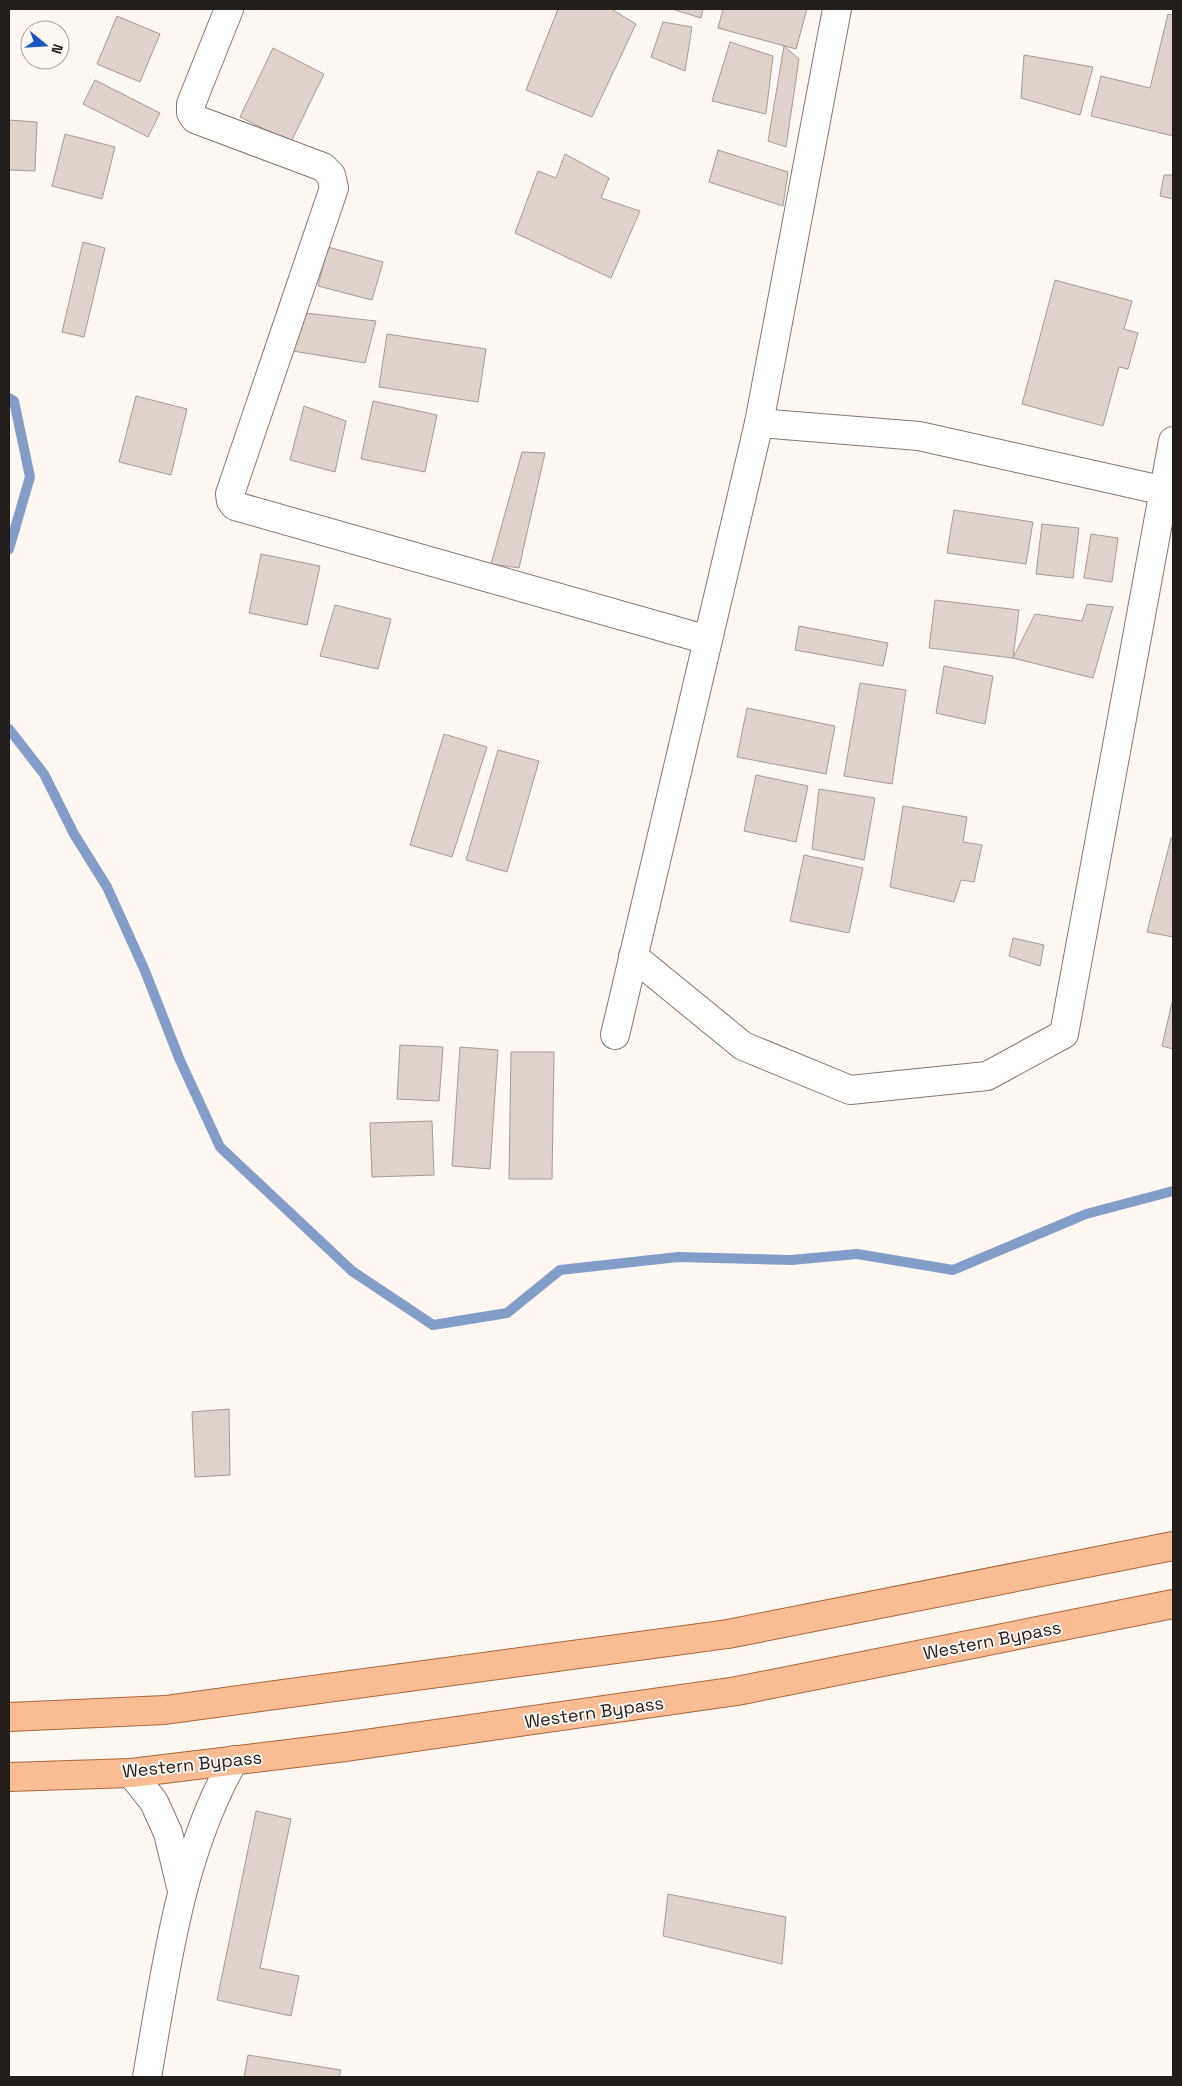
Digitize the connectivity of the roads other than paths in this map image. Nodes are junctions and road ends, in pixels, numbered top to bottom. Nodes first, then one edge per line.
1 (229, 9) edge
2 (838, 9) edge
3 (758, 423) junction
4 (1173, 441) edge
5 (1164, 491) junction
6 (1162, 553) edge
7 (708, 640) junction
8 (633, 956) junction
9 (615, 1034) dead end
10 (1173, 1546) edge
11 (1173, 1604) edge
12 (9, 1718) edge
13 (234, 1760) junction
14 (131, 1773) junction
15 (9, 1778) edge
16 (182, 1891) junction
17 (147, 2077) edge

1 - 7 street
2 - 3 street
3 - 5 street
3 - 7 street
4 - 5 street
5 - 6 street
6 - 8 street
7 - 8 street
8 - 9 street
10 - 12 main road
11 - 13 main road, Western Bypass
13 - 14 main road, Western Bypass
13 - 16 street
14 - 15 main road, Western Bypass
14 - 16 street
16 - 17 street

